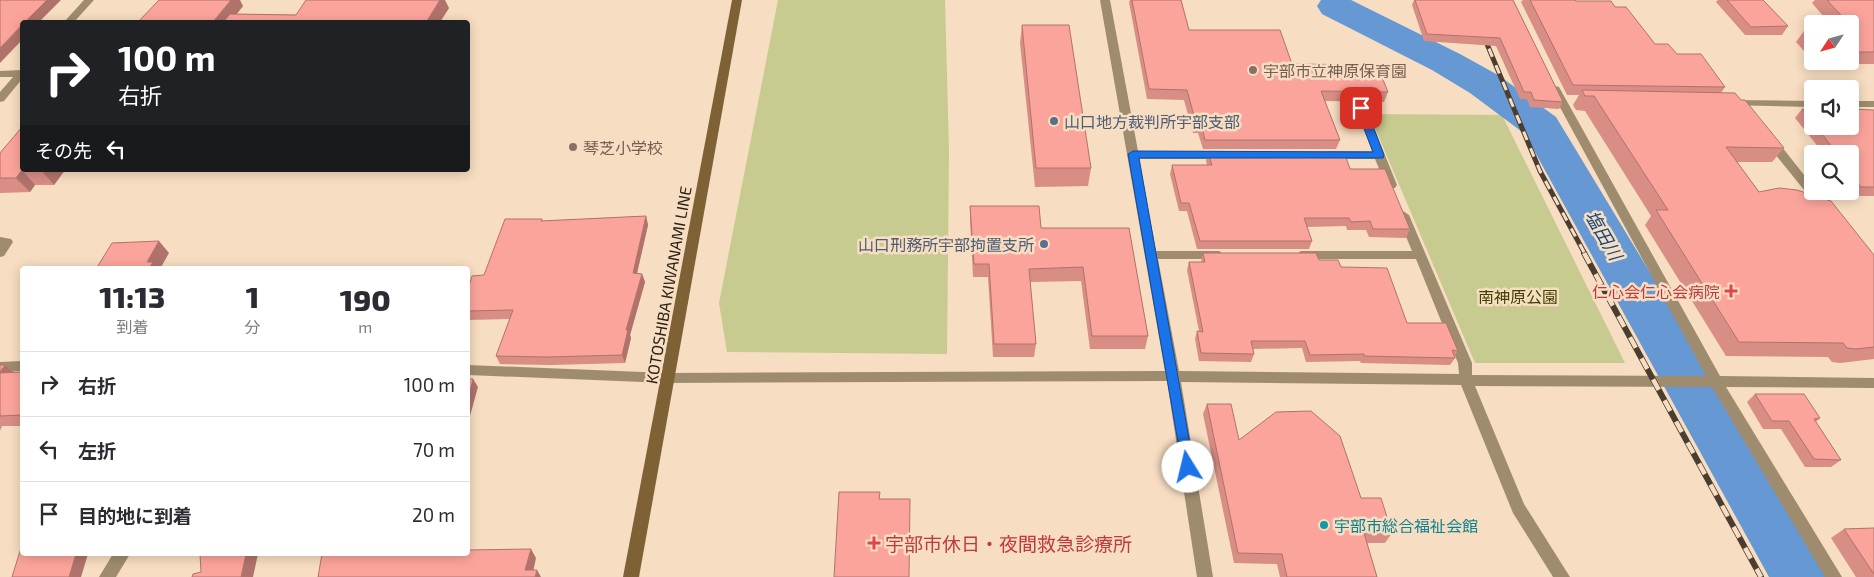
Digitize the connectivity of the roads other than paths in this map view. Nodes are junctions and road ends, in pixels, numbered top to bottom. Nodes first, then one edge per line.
1 (89, 0) edge
2 (737, 0) edge
3 (1105, 0) edge
4 (70, 20) edge
5 (0, 74) edge
6 (20, 74) edge
7 (1549, 75) edge
8 (20, 76) edge
9 (0, 99) edge
10 (1720, 103) edge
11 (1740, 103) junction
12 (1804, 104) edge
13 (1859, 104) edge
14 (1874, 104) edge
15 (1361, 108) dead end
16 (1752, 118) edge
17 (1765, 133) edge
18 (1133, 154) junction
19 (1232, 155) edge
20 (1320, 155) edge
21 (1379, 155) junction
22 (1832, 217) edge
23 (0, 241) edge
24 (0, 252) edge
25 (1151, 255) junction
26 (1231, 255) edge
27 (1291, 255) edge
28 (1420, 255) junction
29 (20, 366) edge
30 (0, 368) edge
31 (470, 370) edge
32 (1173, 376) junction
33 (667, 378) junction
34 (1466, 380) junction
35 (1709, 382) junction
36 (1874, 383) edge
37 (121, 556) edge
38 (107, 577) edge
39 (631, 577) edge
40 (1205, 577) edge
41 (1562, 577) edge
42 (1834, 577) edge

1 - 4 street
2 - 33 main road, KOTOSHIBA KIWANAMI LINE
3 - 18 street
5 - 6 street
7 - 35 street
8 - 9 street
10 - 11 street
11 - 12 street
11 - 16 street
13 - 14 street
15 - 21 street
17 - 22 street
18 - 19 street
18 - 25 street
20 - 21 street
21 - 28 street
23 - 24 street
25 - 26 street
25 - 32 street
27 - 28 street
28 - 34 street
29 - 30 street
31 - 33 street
32 - 33 street
32 - 34 street
32 - 40 street
33 - 39 main road, KOTOSHIBA KIWANAMI LINE
34 - 35 street
34 - 41 street
35 - 36 street
35 - 42 street
37 - 38 street

